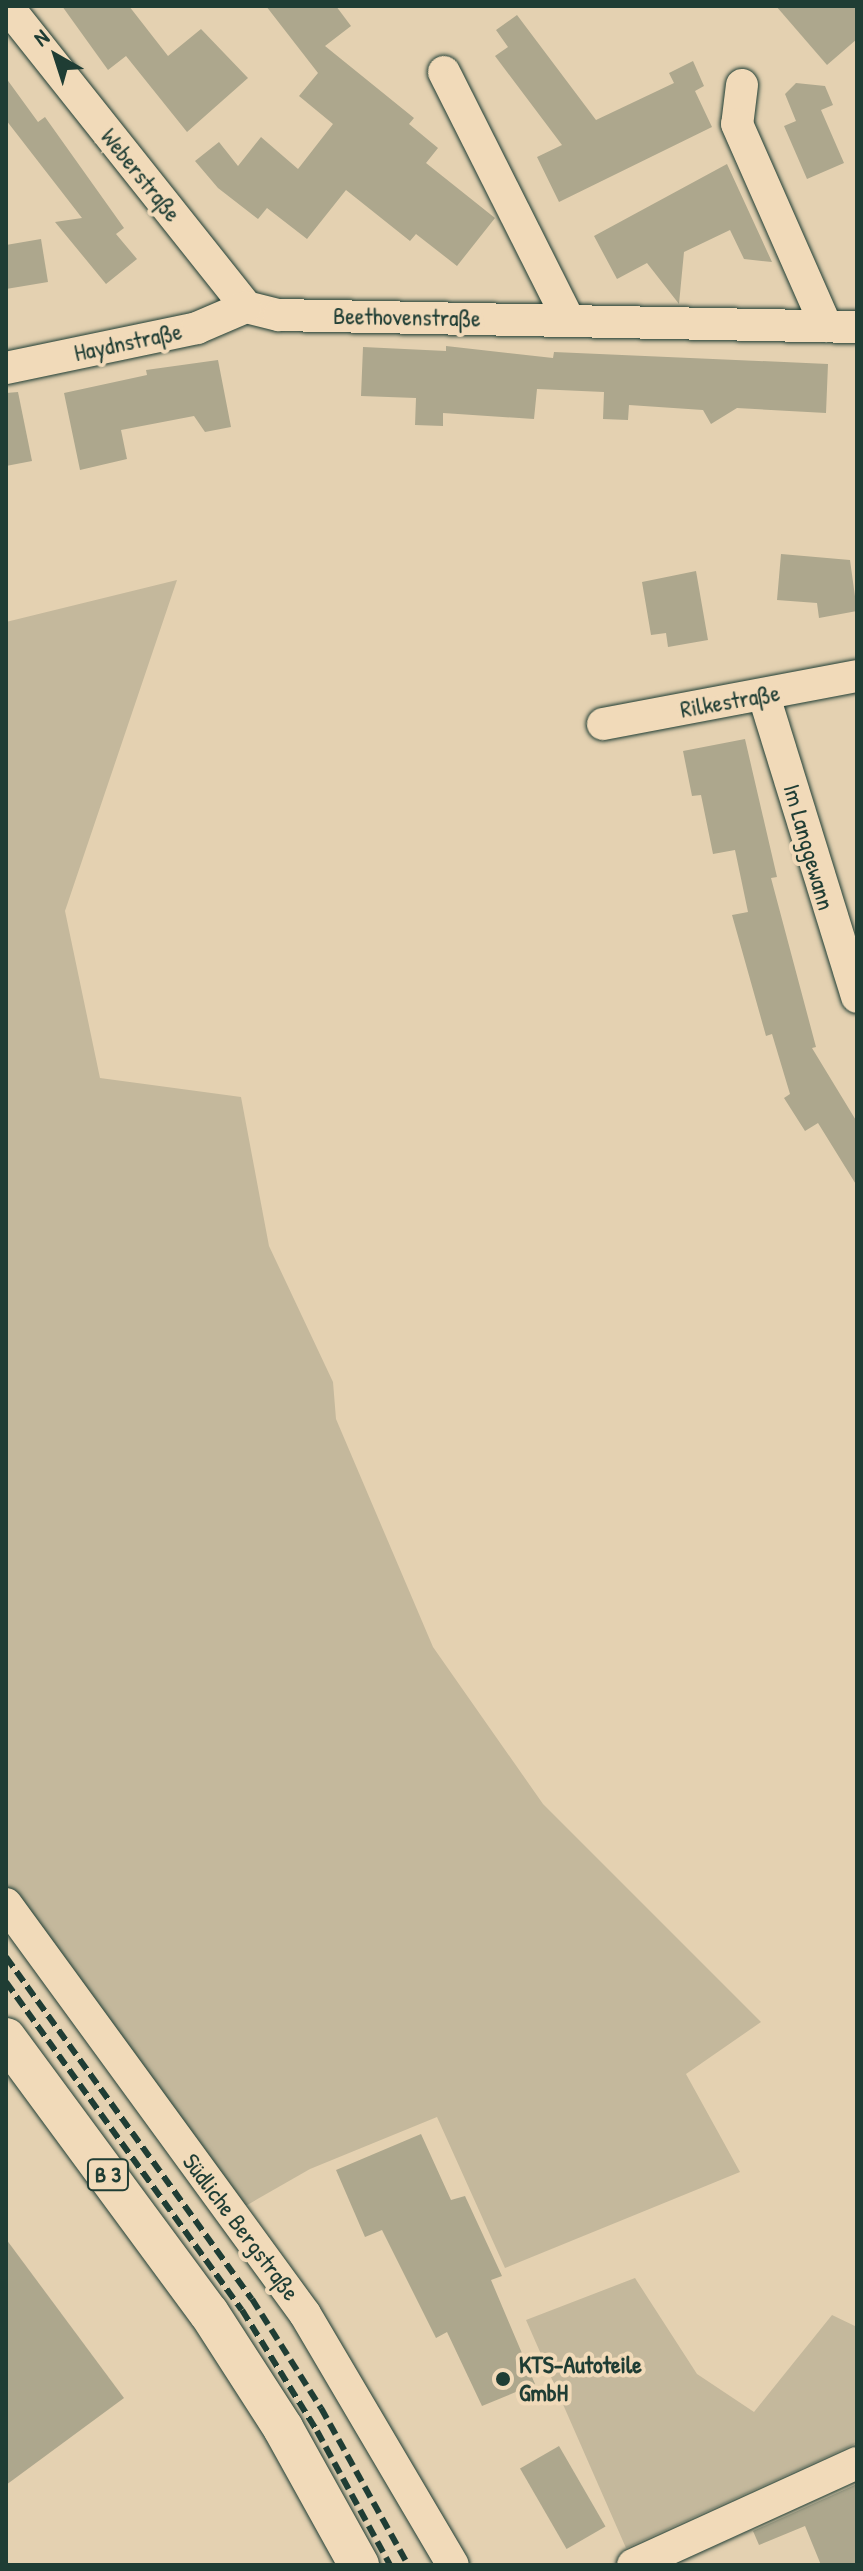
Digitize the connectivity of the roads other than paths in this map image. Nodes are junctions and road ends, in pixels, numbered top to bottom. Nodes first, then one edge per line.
1 (7, 6) edge
2 (444, 72) dead end
3 (742, 85) dead end
4 (246, 307) junction
5 (569, 320) junction
6 (842, 327) edge
7 (6, 368) edge
8 (857, 676) edge
9 (764, 696) junction
10 (603, 724) dead end
11 (857, 997) edge
12 (6, 1904) edge
13 (6, 2038) edge
14 (857, 2463) edge
15 (359, 2565) edge
16 (453, 2565) edge
17 (633, 2565) edge

1 - 4 street, Weberstraße
2 - 5 street
3 - 6 street, Beethovenstraße
4 - 5 street, Beethovenstraße
4 - 7 street, Haydnstraße
5 - 6 street, Beethovenstraße
8 - 9 street, Rilkestraße
9 - 10 street, Rilkestraße
9 - 11 street, Im Langgewann
12 - 16 street, Südliche Bergstraße
13 - 15 main road, B 3
14 - 17 street

